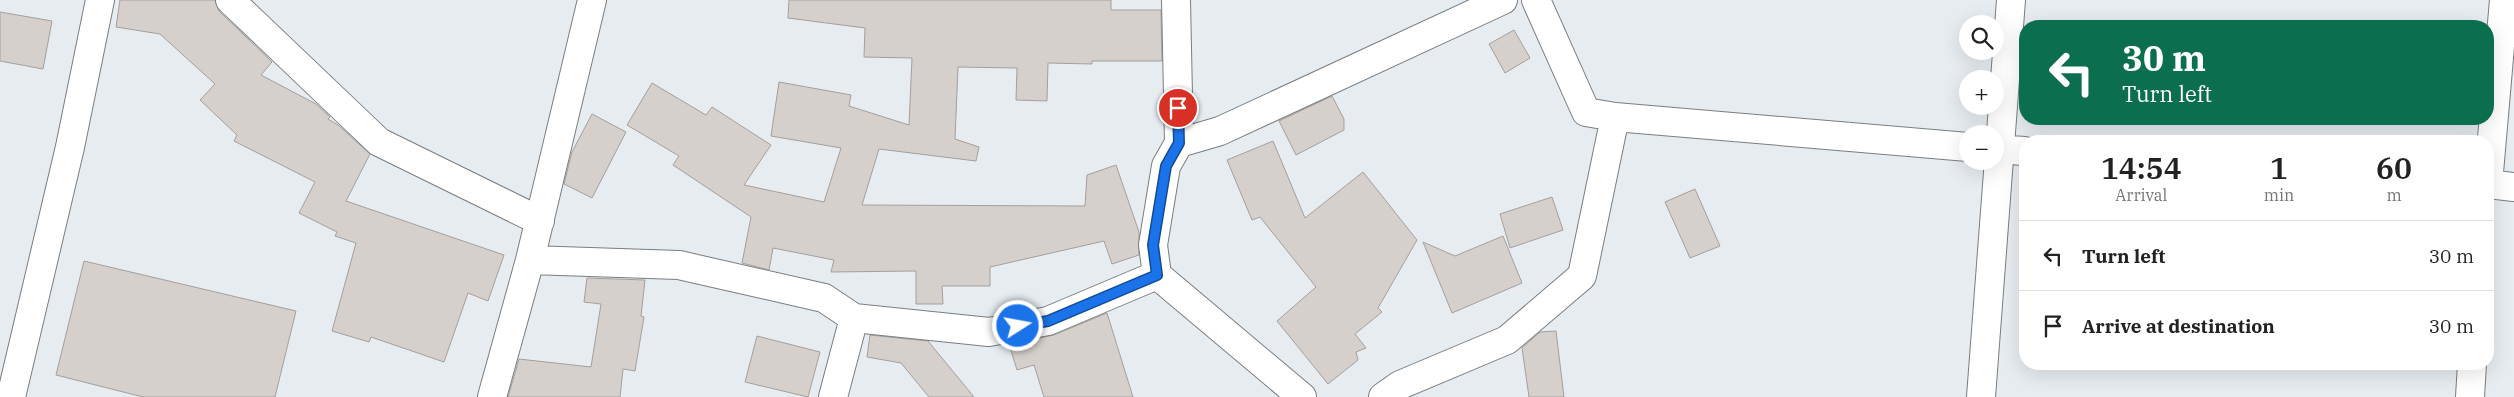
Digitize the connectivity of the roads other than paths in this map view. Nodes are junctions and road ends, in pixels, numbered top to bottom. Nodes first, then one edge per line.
1 (100, 0) edge
2 (230, 0) edge
3 (592, 0) edge
4 (1176, 0) edge
5 (1502, 0) edge
6 (1536, 0) edge
7 (2011, 0) edge
8 (2504, 0) edge
9 (2494, 115) edge
10 (1615, 117) junction
11 (1179, 143) junction
12 (1959, 146) edge
13 (2007, 150) edge
14 (2494, 185) edge
15 (2514, 187) edge
16 (540, 221) junction
17 (530, 260) junction
18 (1157, 275) junction
19 (854, 318) junction
20 (2472, 370) edge
21 (11, 397) edge
22 (492, 397) edge
23 (833, 397) edge
24 (1302, 397) edge
25 (1383, 397) edge
26 (1981, 397) edge
27 (2470, 397) edge

1 - 21 street
2 - 16 street
3 - 16 street
4 - 11 street
5 - 11 street
6 - 10 street
7 - 13 street
8 - 9 street
10 - 12 street
10 - 25 street
11 - 18 street
13 - 26 street
14 - 15 street
16 - 17 street
17 - 19 street
17 - 22 street
18 - 19 street
18 - 24 street
19 - 23 street
20 - 27 street

